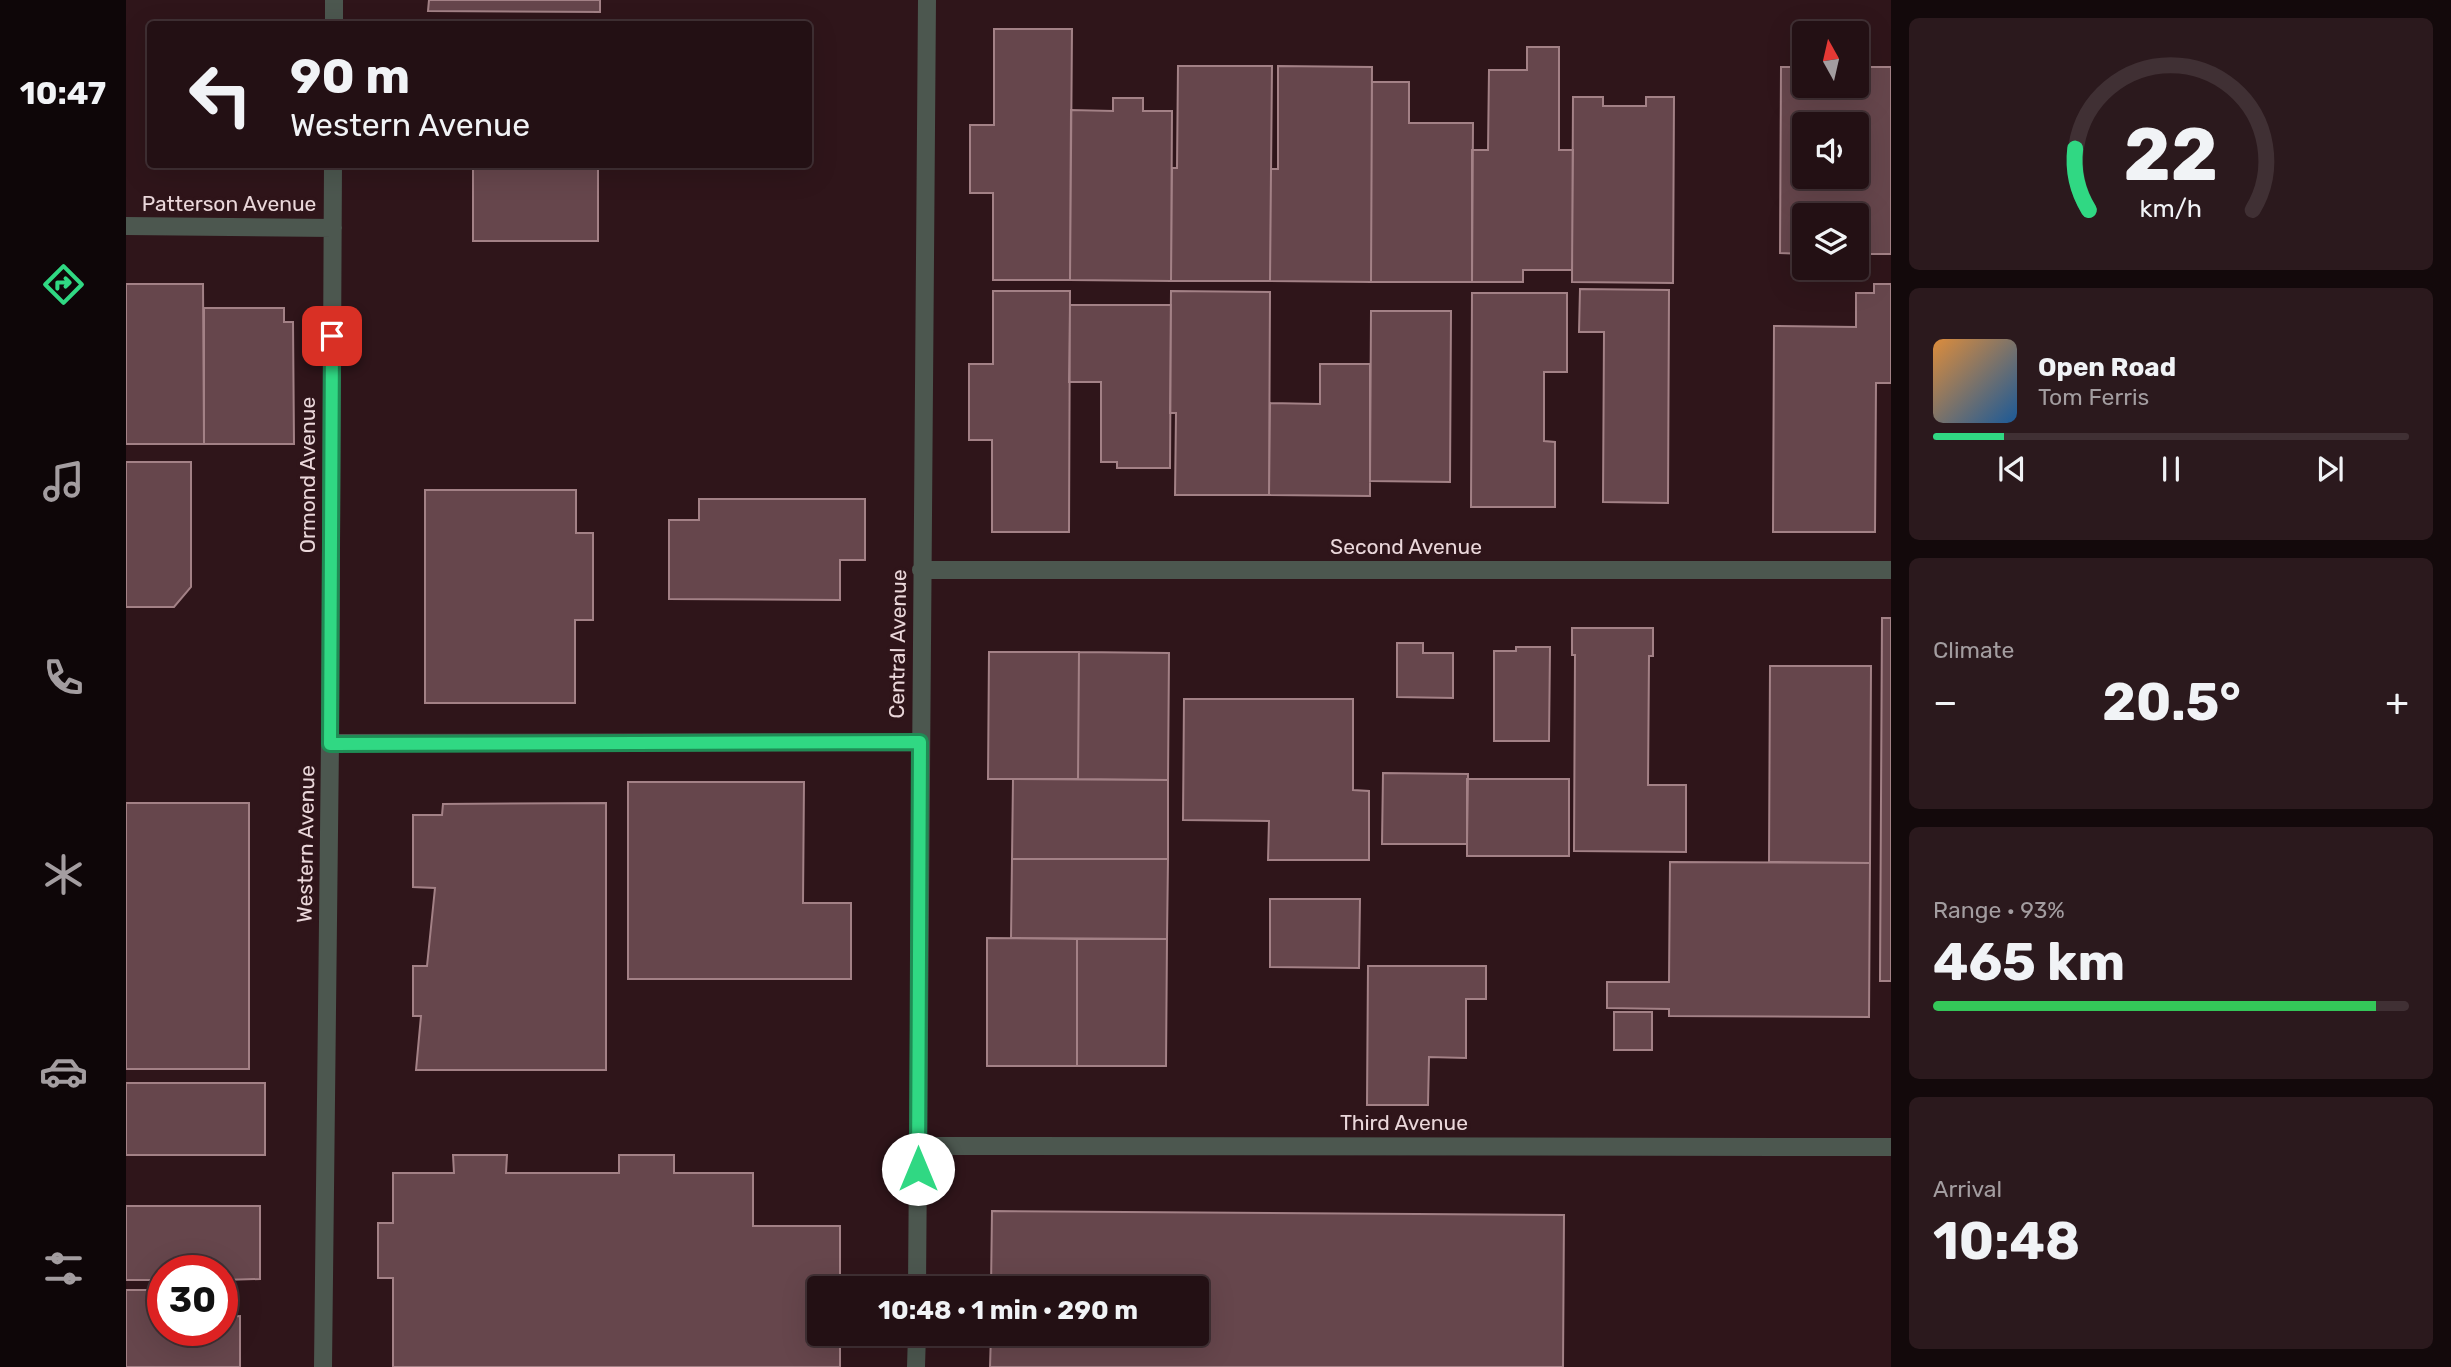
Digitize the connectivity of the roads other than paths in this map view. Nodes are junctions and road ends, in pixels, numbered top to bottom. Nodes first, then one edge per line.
1 (334, 0) edge
2 (927, 0) edge
3 (334, 21) edge
4 (333, 168) edge
5 (126, 226) edge
6 (333, 228) junction
7 (921, 570) junction
8 (1891, 570) edge
9 (920, 742) junction
10 (330, 744) junction
11 (918, 1146) junction
12 (1891, 1147) edge
13 (917, 1276) edge
14 (917, 1346) edge
15 (323, 1367) edge
16 (916, 1367) edge

1 - 3 street
2 - 7 street, Central Avenue
4 - 6 street, Ormond Avenue
5 - 6 street, Patterson Avenue
6 - 10 street, Ormond Avenue
7 - 8 street, Second Avenue
7 - 9 street, Central Avenue
9 - 10 street, Western Avenue
9 - 11 street, Central Avenue
10 - 15 street, Western Avenue
11 - 12 street, Third Avenue
11 - 13 street, Central Avenue
14 - 16 street

